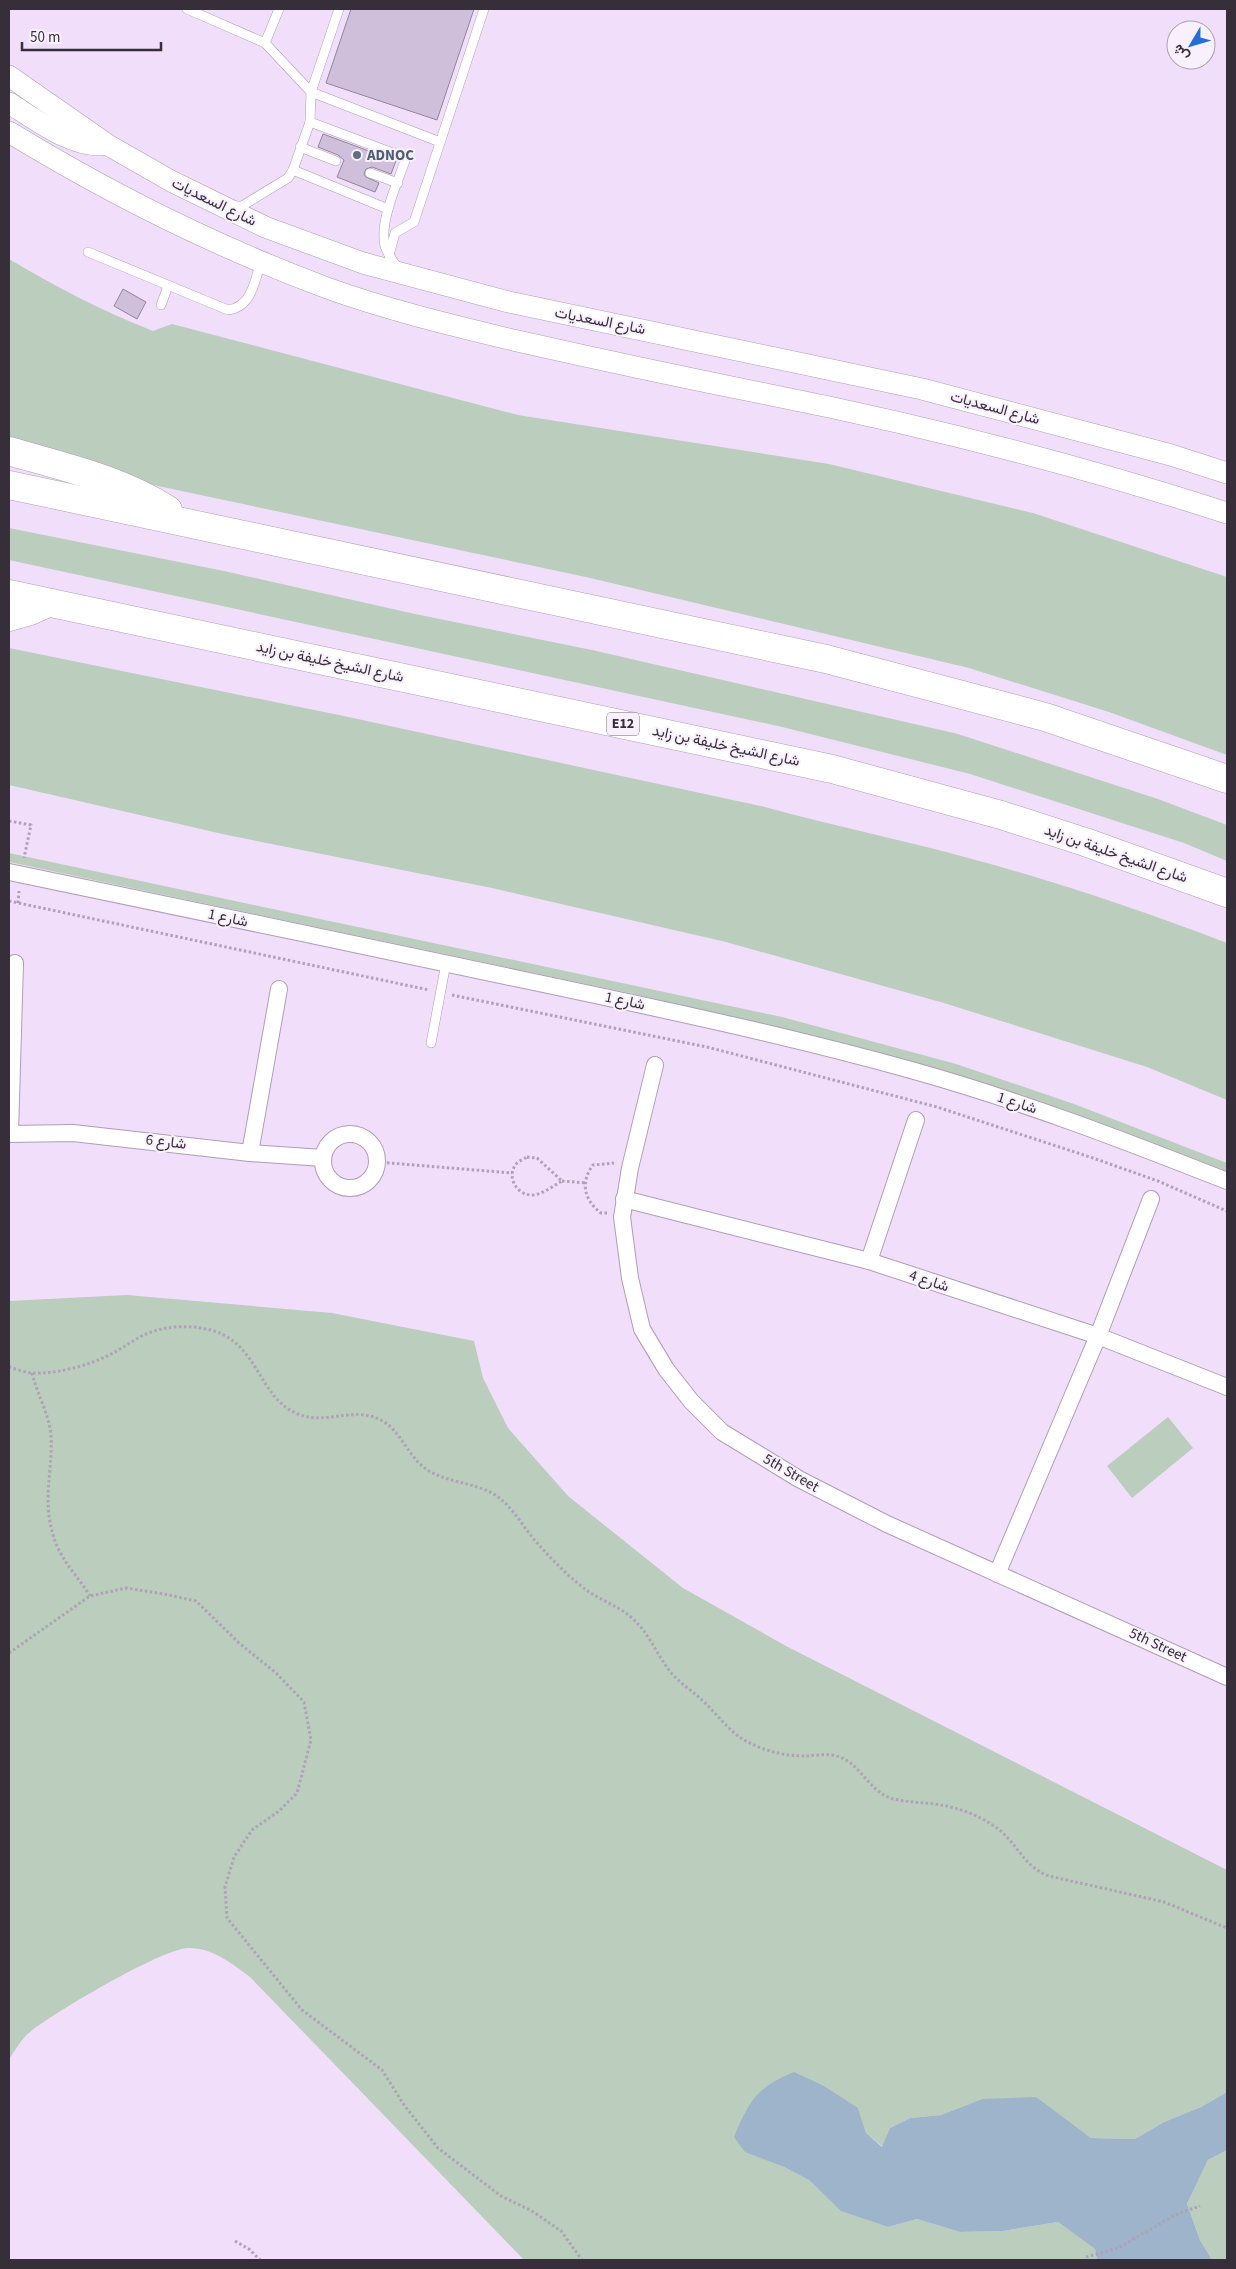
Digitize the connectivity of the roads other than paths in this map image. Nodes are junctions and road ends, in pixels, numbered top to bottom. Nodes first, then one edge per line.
1 (187, 9) edge
2 (279, 9) edge
3 (339, 9) edge
4 (484, 9) edge
5 (265, 43) junction
6 (9, 76) edge
7 (311, 92) junction
8 (9, 103) edge
9 (310, 122) junction
10 (10, 134) edge
11 (440, 142) junction
12 (108, 145) junction
13 (300, 148) junction
14 (336, 161) dead end
15 (293, 170) junction
16 (370, 173) dead end
17 (398, 183) junction
18 (224, 206) junction
19 (388, 209) junction
20 (88, 252) dead end
21 (389, 254) junction
22 (261, 261) junction
23 (402, 274) junction
24 (168, 286) junction
25 (161, 305) dead end
26 (9, 451) edge
27 (1227, 473) edge
28 (9, 486) edge
29 (1227, 513) edge
30 (186, 522) junction
31 (9, 594) edge
32 (48, 603) junction
33 (9, 617) edge
34 (1227, 779) edge
35 (15, 873) edge
36 (1227, 893) edge
37 (15, 963) dead end
38 (446, 963) junction
39 (279, 989) dead end
40 (431, 1043) dead end
41 (655, 1065) dead end
42 (916, 1120) dead end
43 (9, 1134) edge
44 (250, 1153) junction
45 (323, 1158) junction
46 (1227, 1181) edge
47 (624, 1199) junction
48 (1150, 1199) dead end
49 (869, 1261) junction
50 (1098, 1336) junction
51 (1227, 1387) edge
52 (997, 1574) junction
53 (1227, 1677) edge

1 - 5 lane
2 - 5 lane
3 - 7 lane
4 - 11 lane
5 - 7 lane
6 - 12 street, شارع السعديات
7 - 9 lane
7 - 11 lane
8 - 12 street
9 - 13 lane
9 - 17 lane
10 - 22 street
11 - 21 lane
12 - 18 street, شارع السعديات
13 - 14 lane
13 - 15 lane
15 - 18 lane
15 - 19 lane
16 - 17 lane
17 - 19 lane
18 - 23 street, شارع السعديات
19 - 21 lane
20 - 24 lane
21 - 23 lane
22 - 24 lane
22 - 29 street
23 - 27 street, شارع السعديات
24 - 25 lane
26 - 30 highway
28 - 30 highway
30 - 34 highway
31 - 32 highway, شارع الشيخ خليفة بن زايد / E12
32 - 33 highway
32 - 36 highway, شارع الشيخ خليفة بن زايد / E12
35 - 38 street, شارع 1
37 - 43 street
38 - 40 lane
38 - 46 street, شارع 1
39 - 44 street
41 - 47 street, 5th Street
42 - 49 street
43 - 44 street, شارع 6
44 - 45 street, شارع 6
45 - 45 street
47 - 49 street, شارع 4
47 - 52 street, 5th Street
48 - 50 street
49 - 50 street, شارع 4
50 - 51 street, شارع 4
50 - 52 street
52 - 53 street, 5th Street

